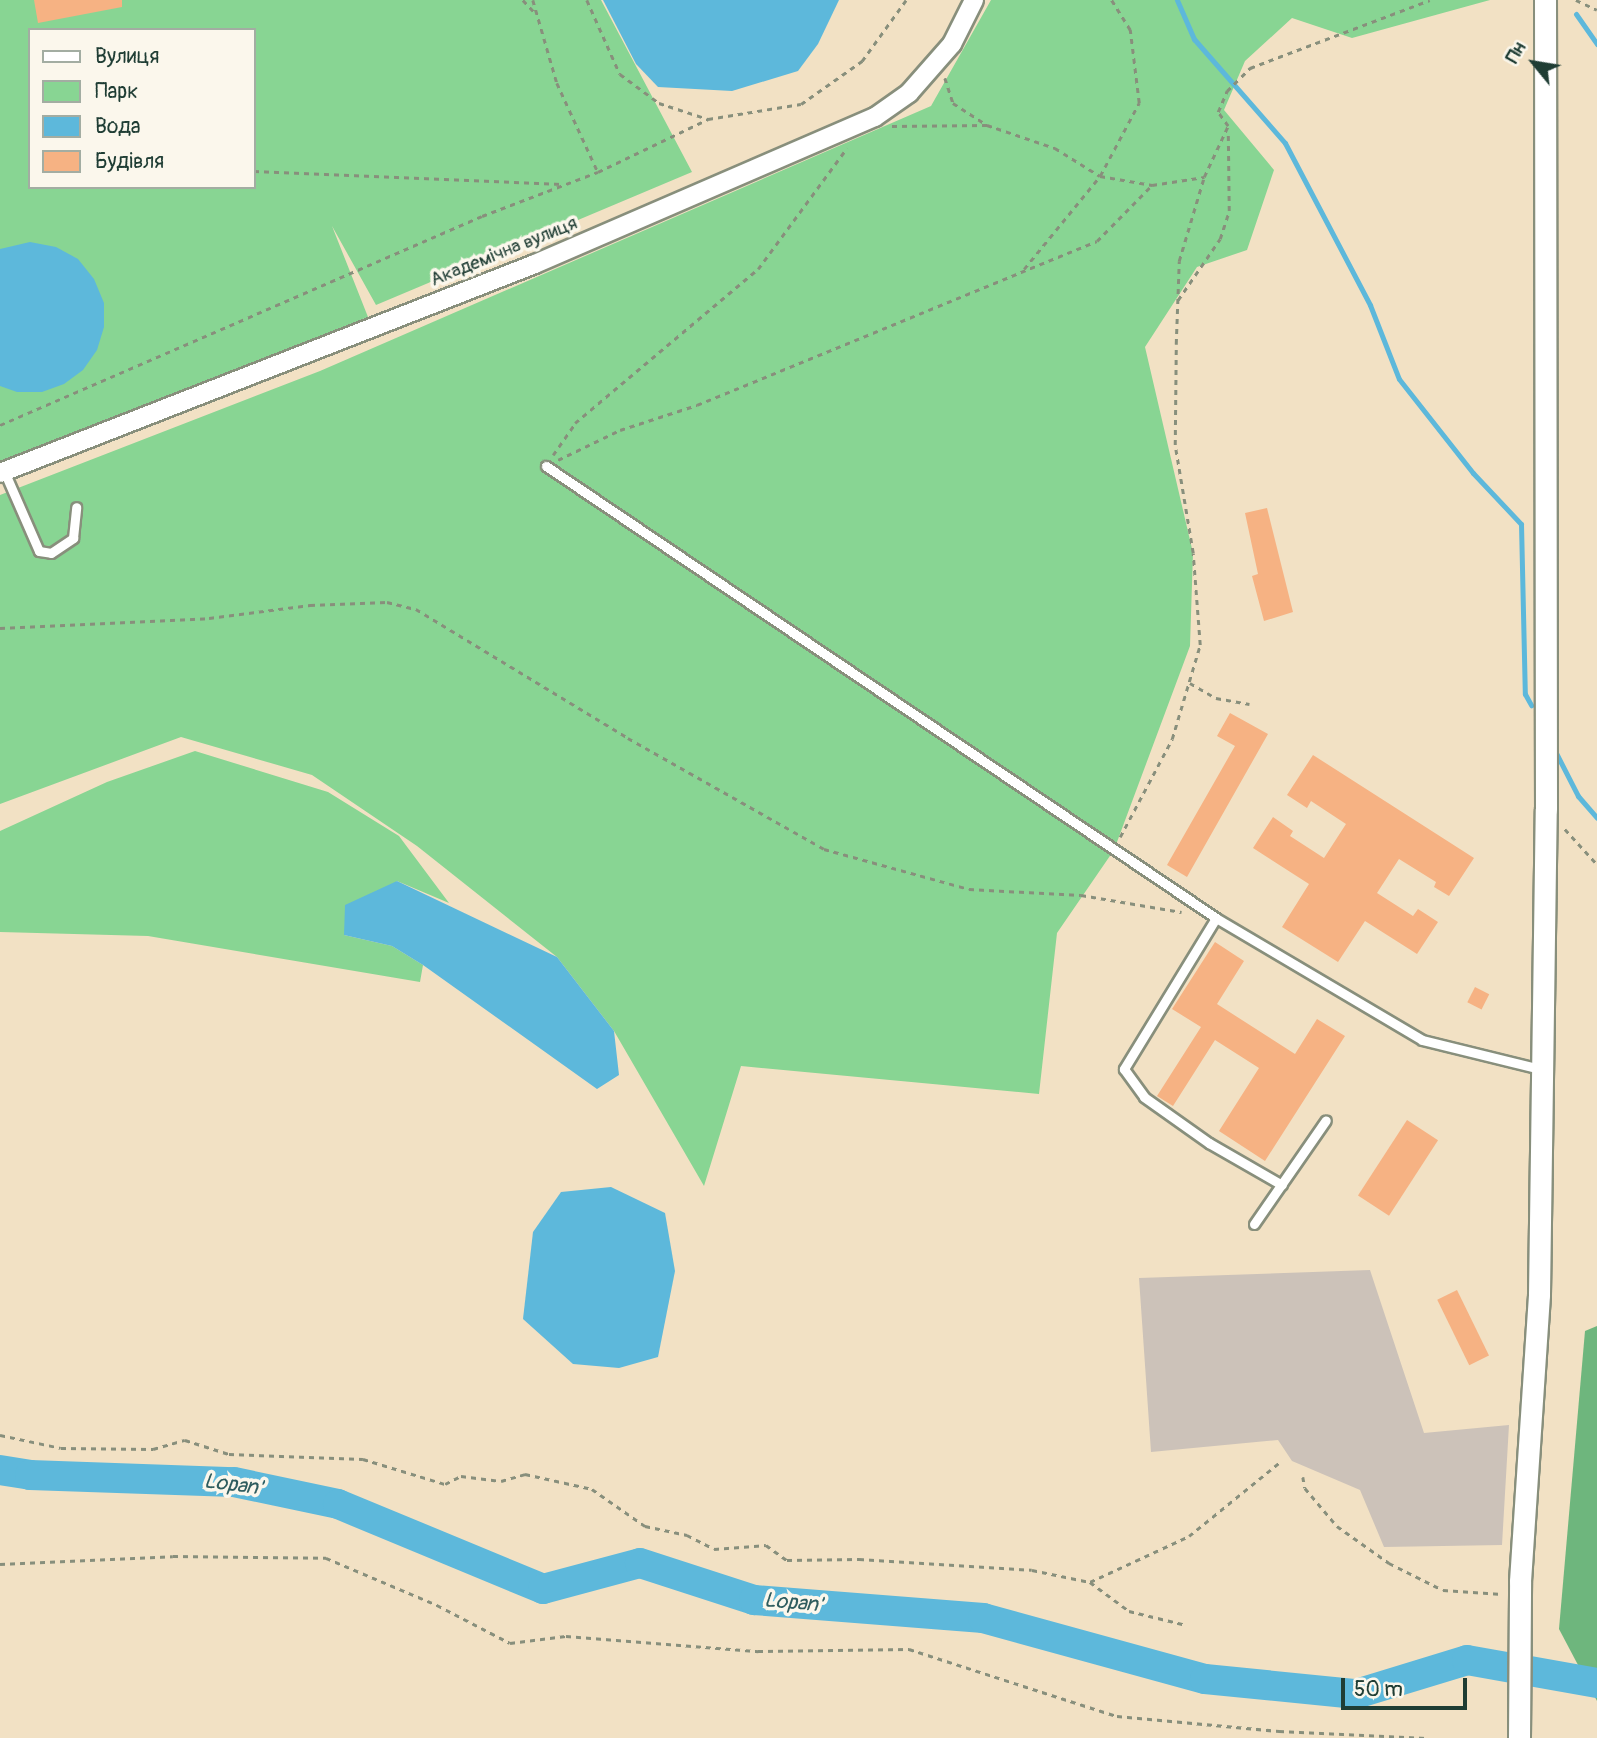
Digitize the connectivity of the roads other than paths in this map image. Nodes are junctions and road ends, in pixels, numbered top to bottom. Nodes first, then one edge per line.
1 (974, 0) edge
2 (1545, 0) edge
3 (545, 466) road end
4 (2, 472) edge
5 (76, 507) dead end
6 (1216, 918) junction
7 (1540, 1069) junction
8 (1326, 1120) dead end
9 (1282, 1185) junction
10 (1254, 1224) dead end
11 (1519, 1738) edge

1 - 4 street, Академічна вулиця
2 - 7 street
3 - 6 lane
4 - 5 lane
6 - 7 lane
6 - 9 lane
7 - 11 street
8 - 9 lane
9 - 10 lane

